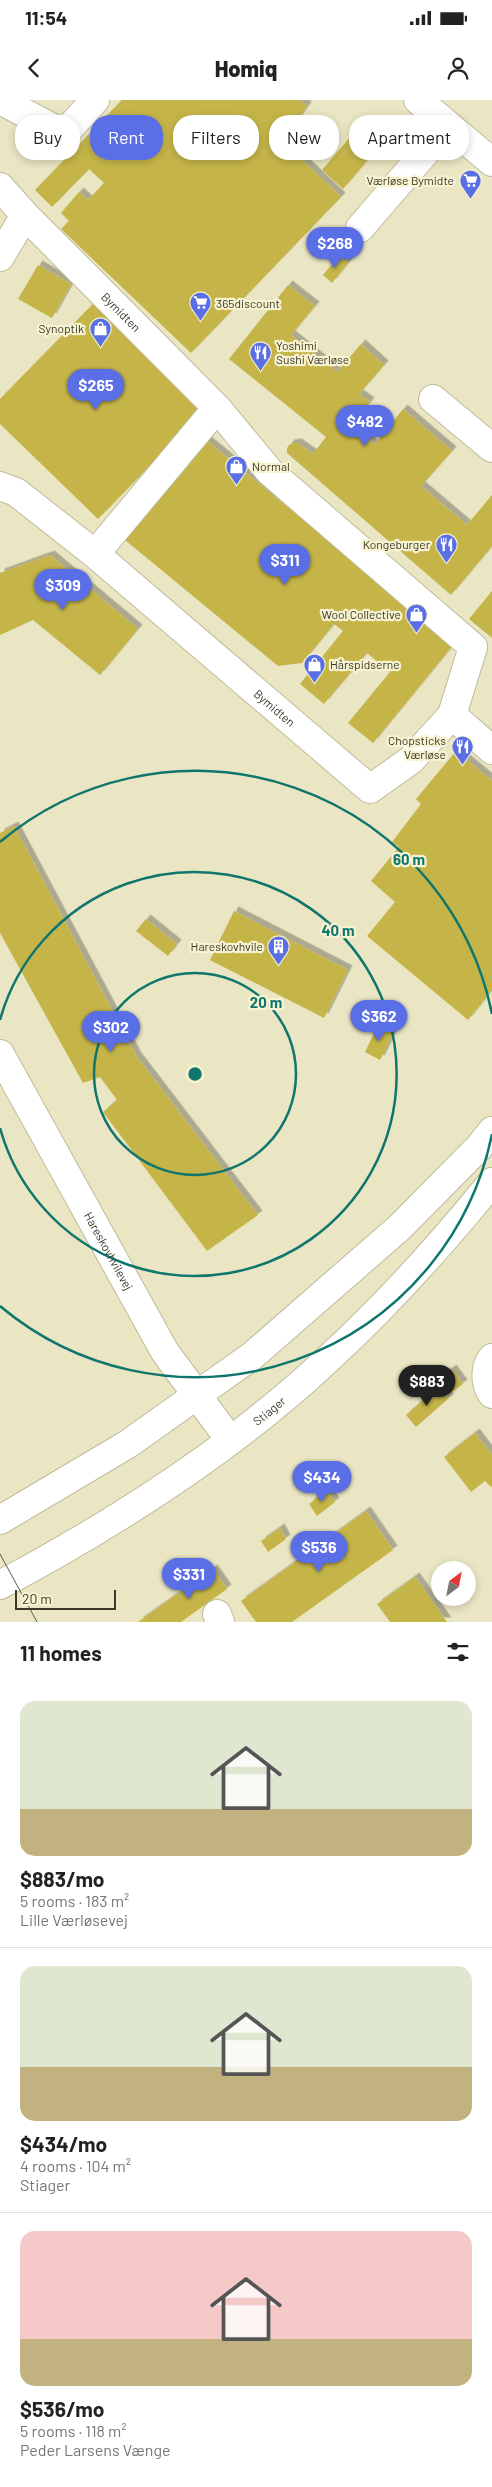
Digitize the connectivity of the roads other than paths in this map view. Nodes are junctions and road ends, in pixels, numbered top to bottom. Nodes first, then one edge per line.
1 (0, 100) edge
2 (95, 100) edge
3 (418, 100) edge
4 (435, 115) edge
5 (469, 143) edge
6 (419, 160) edge
7 (492, 162) edge
8 (0, 187) edge
9 (25, 215) junction
10 (360, 228) dead end
11 (0, 257) edge
12 (433, 399) dead end
13 (217, 408) junction
14 (492, 448) edge
15 (0, 486) edge
16 (95, 554) junction
17 (452, 715) junction
18 (492, 750) edge
19 (0, 1054) edge
20 (492, 1131) edge
21 (492, 1182) edge
22 (492, 1358) edge
23 (492, 1394) edge
24 (197, 1398) junction
25 (230, 1440) junction
26 (0, 1520) edge
27 (0, 1585) edge

1 - 2 street
3 - 4 street
5 - 7 street
6 - 10 street
8 - 9 street, Bymidten
9 - 11 street
9 - 13 street, Bymidten
12 - 14 street
13 - 16 street
13 - 17 street, Bymidten
15 - 16 street, Bymidten
16 - 17 street, Bymidten
17 - 18 street
19 - 24 street, Hareskovhvilevej
20 - 24 street
21 - 25 street, Stiager
22 - 23 street
24 - 25 street, Hareskovhvilevej
24 - 26 street
25 - 27 street, Stiager

